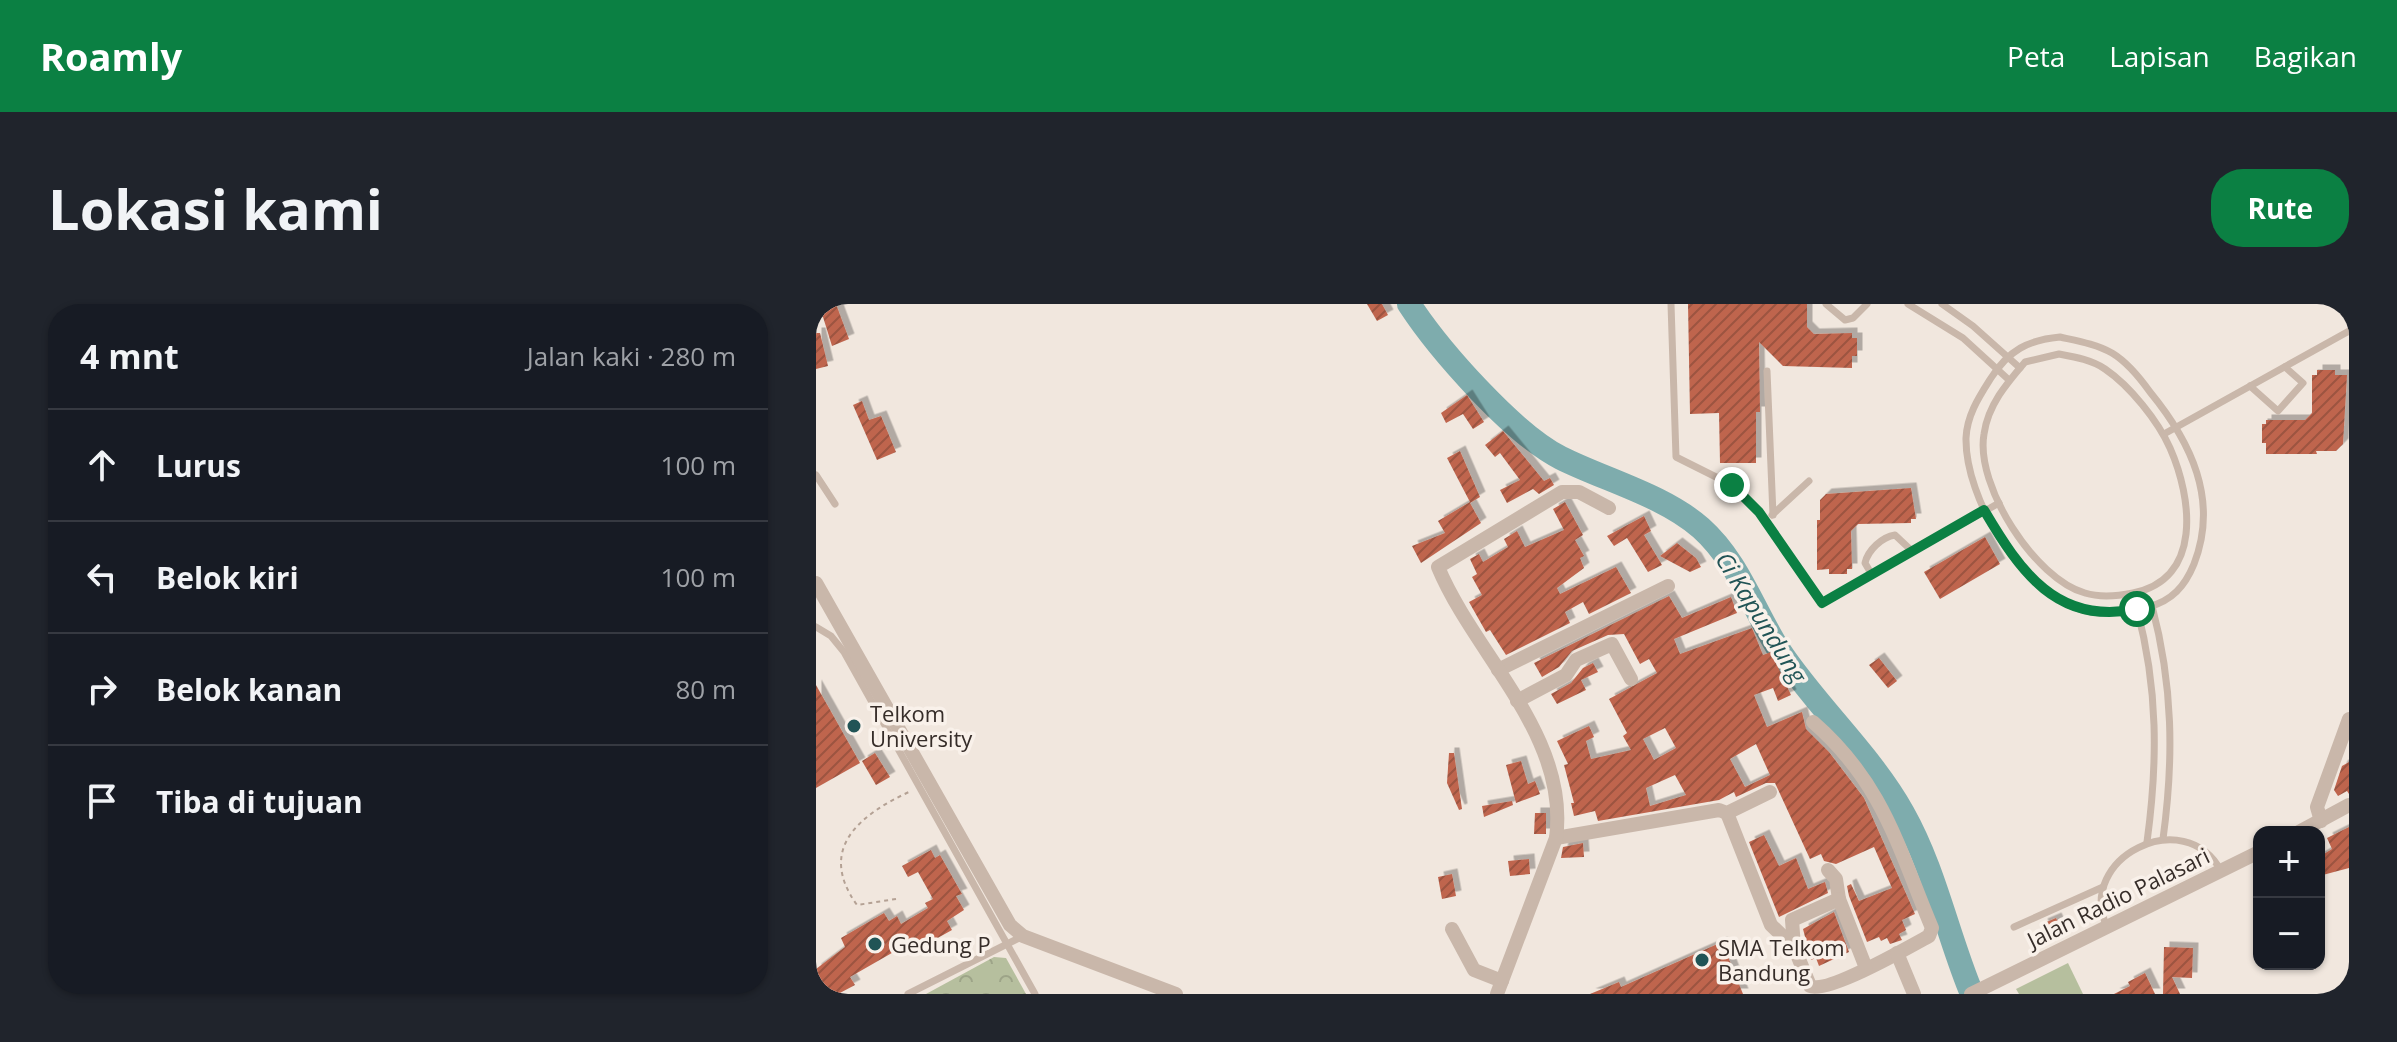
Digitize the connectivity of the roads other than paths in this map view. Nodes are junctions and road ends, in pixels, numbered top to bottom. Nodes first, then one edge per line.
1 (1671, 304) edge
2 (1826, 304) edge
3 (1867, 304) edge
4 (1908, 304) edge
5 (1942, 304) edge
6 (1973, 326) junction
7 (2349, 331) edge
8 (1963, 338) junction
9 (2008, 357) junction
10 (2285, 367) junction
11 (2020, 368) junction
12 (1997, 369) junction
13 (1767, 371) dead end
14 (2009, 380) junction
15 (2250, 386) junction
16 (2178, 426) junction
17 (2164, 434) junction
18 (816, 475) edge
19 (1809, 481) dead end
20 (1999, 503) junction
21 (835, 504) dead end
22 (1609, 508) dead end
23 (1984, 510) junction
24 (1773, 515) junction
25 (1766, 521) junction
26 (1912, 551) junction
27 (1872, 575) junction
28 (816, 583) edge
29 (1668, 586) dead end
30 (2116, 597) junction
31 (2152, 606) junction
32 (2137, 609) junction
33 (2117, 613) junction
34 (816, 627) edge
35 (1498, 670) junction
36 (1631, 679) dead end
37 (1517, 701) junction
38 (2349, 719) edge
39 (1813, 722) dead end
40 (1770, 792) dead end
41 (2349, 805) edge
42 (1727, 813) junction
43 (2321, 821) junction
44 (2311, 826) edge
45 (1556, 838) junction
46 (2163, 839) junction
47 (2147, 842) junction
48 (2253, 855) edge
49 (1828, 870) dead end
50 (2221, 871) junction
51 (2103, 887) junction
52 (1839, 899) junction
53 (2014, 927) dead end
54 (2107, 927) junction
55 (1452, 929) dead end
56 (1023, 936) junction
57 (1007, 942) junction
58 (1794, 947) junction
59 (1897, 953) junction
60 (1866, 968) junction
61 (1499, 987) edge
62 (908, 994) edge
63 (1035, 994) edge
64 (1176, 994) edge
65 (1914, 994) edge
66 (1971, 994) edge

1 - 25 lane
2 - 3 lane
4 - 8 lane
5 - 6 lane
6 - 8 lane
6 - 9 lane
7 - 10 lane
8 - 12 lane
9 - 11 lane
9 - 12 lane
9 - 16 lane
10 - 15 lane
10 - 15 lane
11 - 14 lane
11 - 17 lane
12 - 14 lane
12 - 23 lane
13 - 24 lane
14 - 20 lane
15 - 16 lane
16 - 17 lane
16 - 31 lane
17 - 30 lane
18 - 21 lane
19 - 24 lane
20 - 23 lane
20 - 30 lane
22 - 35 street
23 - 26 lane
23 - 33 lane
24 - 25 lane
25 - 27 lane
26 - 27 lane
26 - 27 lane
28 - 56 street
29 - 35 street
30 - 33 lane
31 - 32 lane
31 - 46 lane
32 - 33 lane
32 - 47 lane
34 - 57 lane
35 - 37 street
36 - 37 street
37 - 45 street
38 - 43 street
39 - 59 street
40 - 42 street
41 - 43 street
42 - 45 street
42 - 58 street
43 - 44 street
45 - 61 street
46 - 47 lane
46 - 50 lane
47 - 51 lane
48 - 50 street, Jalan Radio Palasari
49 - 52 street
50 - 54 street, Jalan Radio Palasari
51 - 53 lane
51 - 54 lane
52 - 58 street
52 - 60 street
54 - 66 street, Jalan Radio Palasari
55 - 61 street
56 - 57 lane
56 - 64 street
57 - 62 lane
57 - 63 lane
58 - 60 street
59 - 60 street
59 - 65 street

